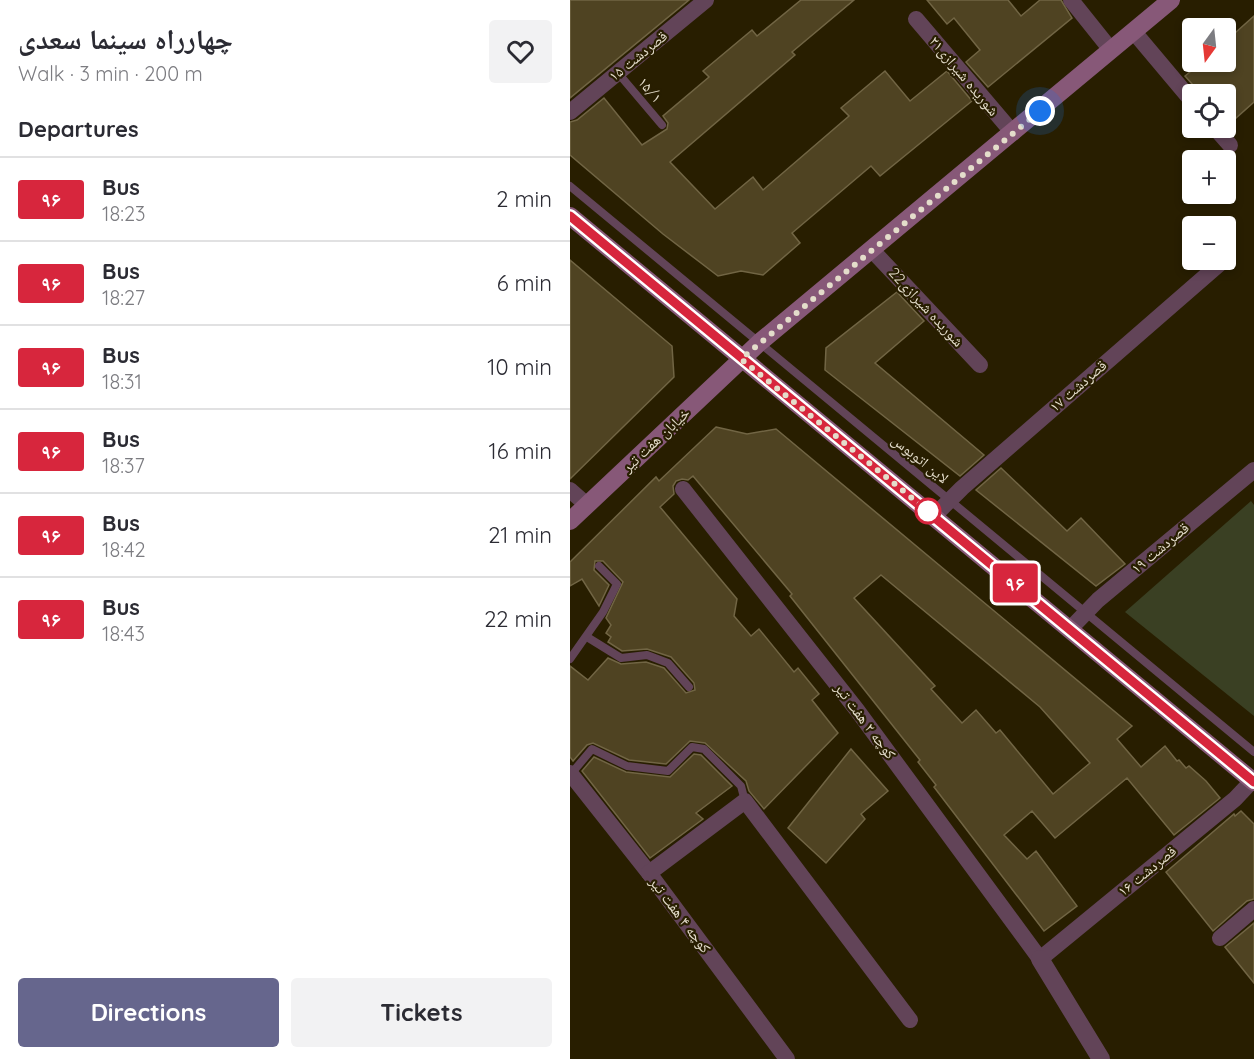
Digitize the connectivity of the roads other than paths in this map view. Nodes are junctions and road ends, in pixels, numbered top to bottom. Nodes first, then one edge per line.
1 (706, 0) edge
2 (1071, 0) edge
3 (1171, 0) edge
4 (916, 19) dead end
5 (1134, 32) junction
6 (1111, 51) junction
7 (618, 73) junction
8 (1182, 89) edge
9 (570, 112) edge
10 (662, 125) dead end
11 (1012, 133) junction
12 (1224, 138) edge
13 (1230, 145) dead end
14 (570, 186) edge
15 (570, 216) edge
16 (871, 249) junction
17 (1212, 270) edge
18 (760, 342) junction
19 (741, 359) junction
20 (981, 365) dead end
21 (1254, 470) edge
22 (683, 489) dead end
23 (570, 490) edge
24 (949, 500) junction
25 (588, 505) junction
26 (935, 515) junction
27 (570, 521) edge
28 (599, 566) dead end
29 (1085, 612) junction
30 (1070, 629) junction
31 (587, 637) junction
32 (570, 659) edge
33 (689, 687) dead end
34 (1254, 752) edge
35 (571, 773) edge
36 (1253, 782) edge
37 (745, 801) junction
38 (649, 873) junction
39 (1254, 909) edge
40 (1220, 938) dead end
41 (1040, 959) junction
42 (910, 1020) dead end
43 (787, 1059) edge
44 (1101, 1059) edge

1 - 7 street, قصردشت ۱۵
2 - 6 street
3 - 5 main road, خیابان هفت تیر
4 - 11 street, شوریده شیرازی۲۱
5 - 6 main road, خیابان هفت تیر
5 - 8 street
6 - 11 main road, خیابان هفت تیر
7 - 9 street, قصردشت ۱۵
7 - 10 lane, ۱۵/۱
11 - 16 main road, خیابان هفت تیر
12 - 13 street
14 - 18 lane, لاین اتوبوس
15 - 19 main road
16 - 18 main road, خیابان هفت تیر
16 - 20 street, 22شوریده شیرازی
17 - 24 street, قصردشت ۱۷
18 - 19 main road, خیابان هفت تیر
18 - 24 lane, لاین اتوبوس
19 - 25 main road, خیابان هفت تیر
19 - 26 main road
21 - 29 street, قصردشت ۱۹
22 - 41 street, کوچه ۲ هفت تیر
23 - 25 street
24 - 26 street, قصردشت ۱۷
24 - 29 lane, لاین اتوبوس
25 - 27 main road, خیابان هفت تیر
26 - 30 main road
28 - 31 lane
29 - 30 street, قصردشت ۱۹
29 - 34 lane, لاین اتوبوس
30 - 36 main road
31 - 32 lane
31 - 33 lane
35 - 37 lane
35 - 38 street, کوچه ۴ هفت تیر
36 - 41 street, قصردشت ۱۶
37 - 38 street
37 - 42 street
38 - 43 street, کوچه ۴ هفت تیر
39 - 40 street
41 - 44 street

